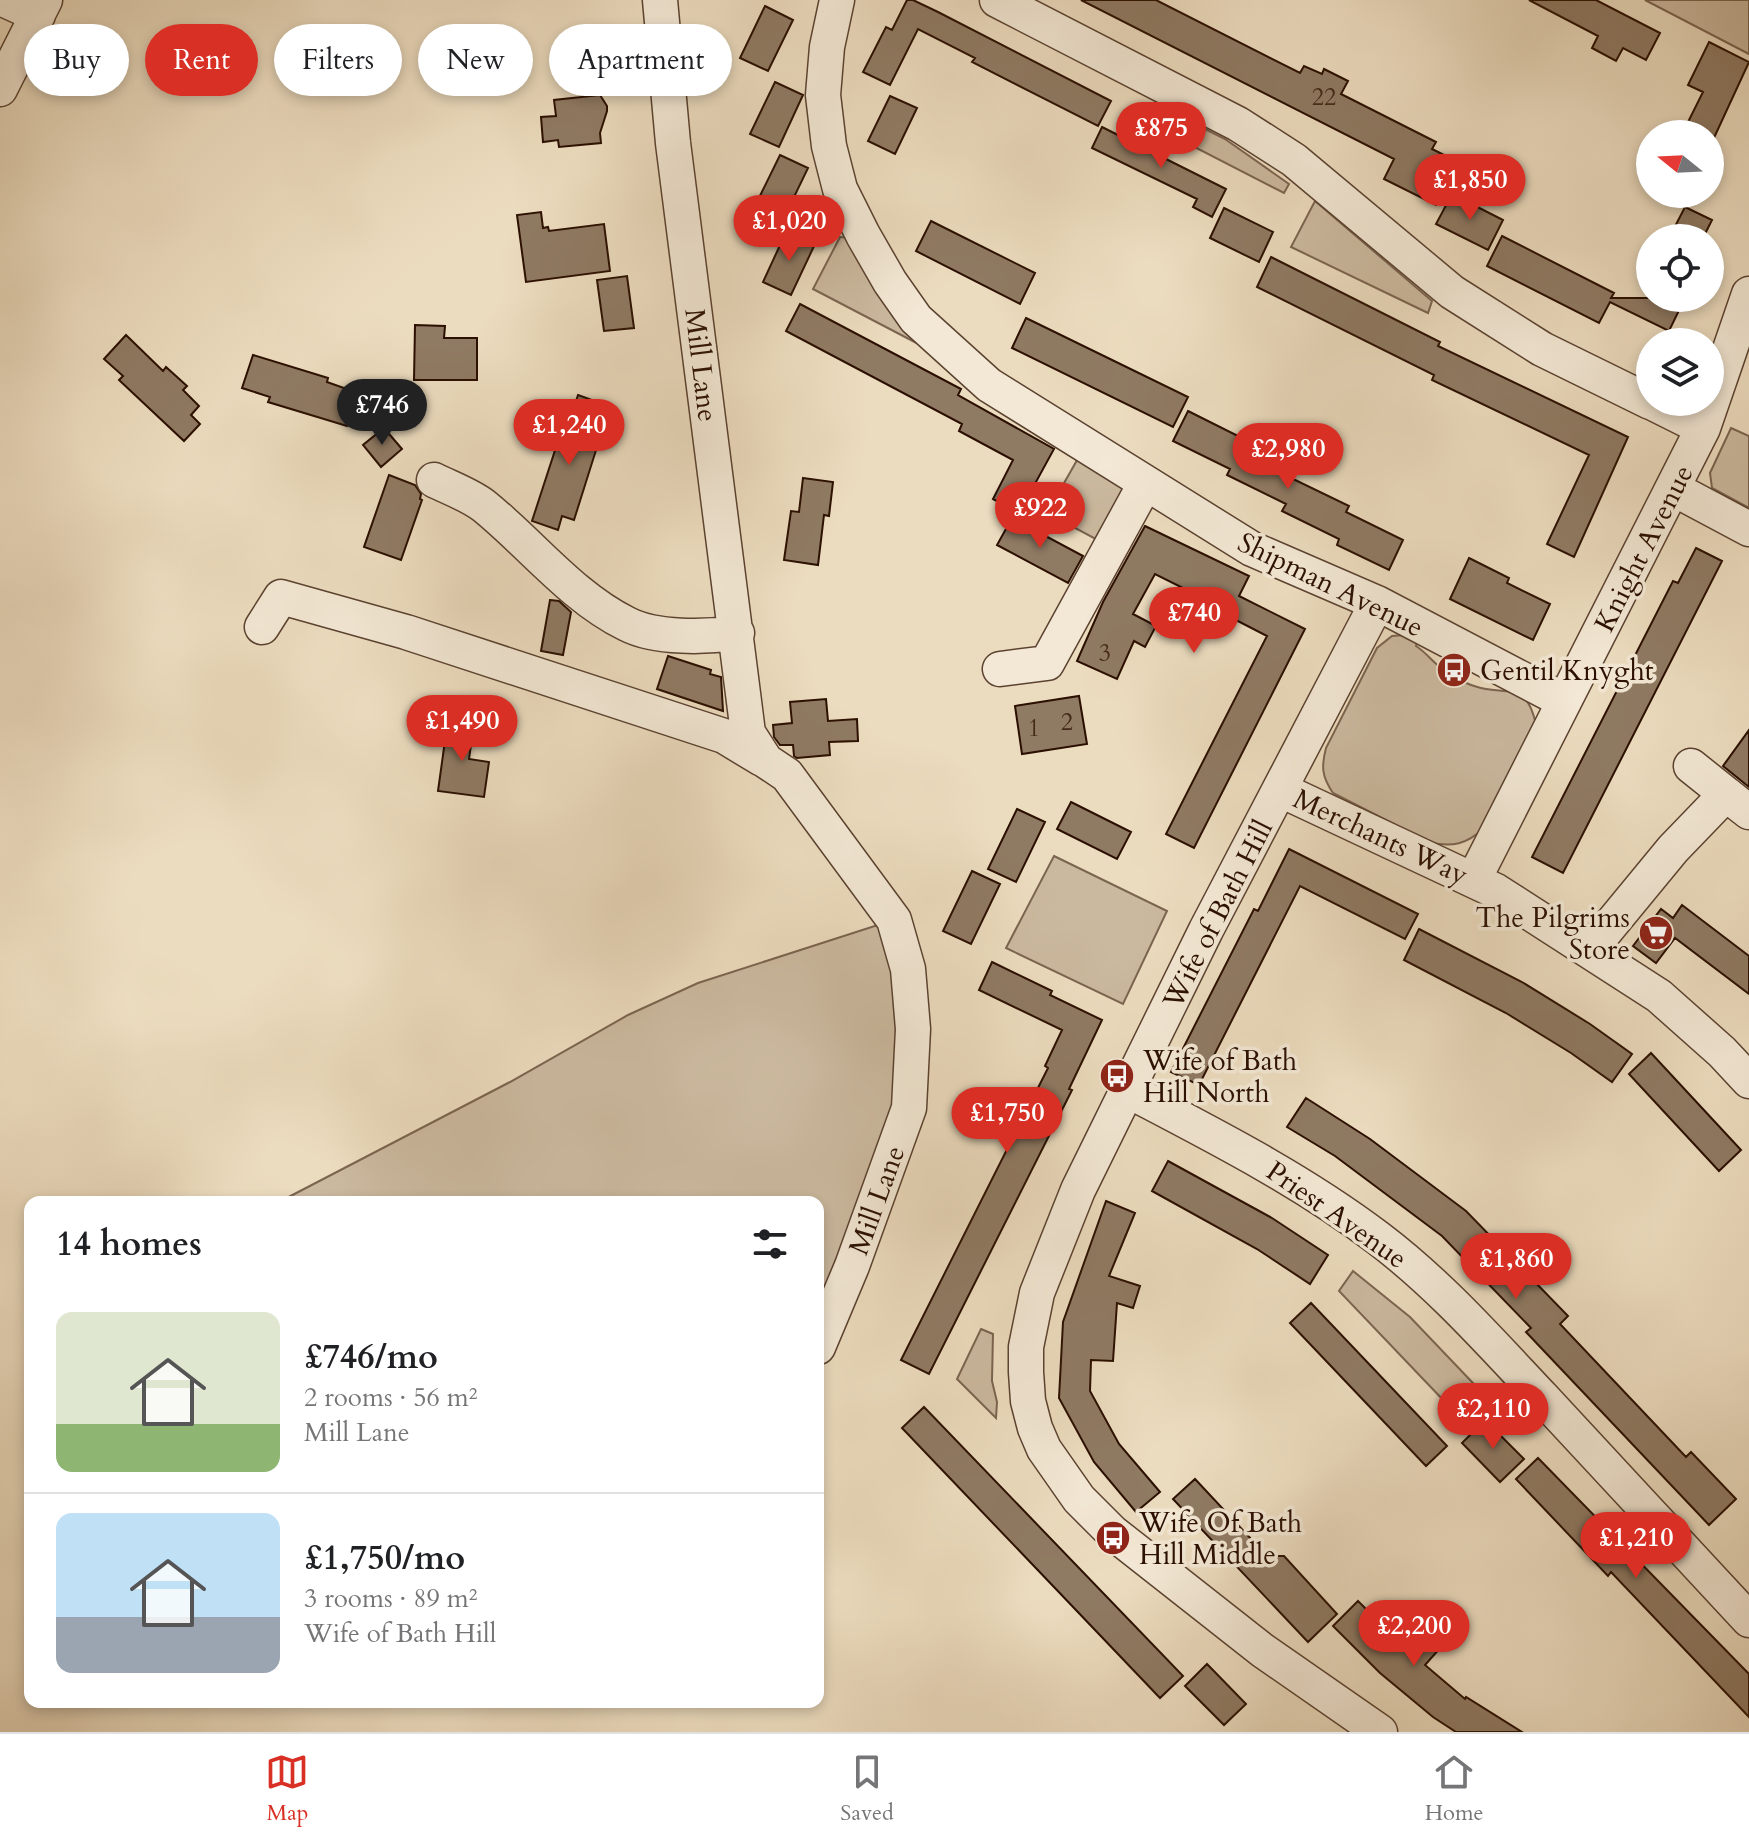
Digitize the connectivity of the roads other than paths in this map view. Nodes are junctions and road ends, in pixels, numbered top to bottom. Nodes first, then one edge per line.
1 (5, 0) edge
2 (660, 0) edge
3 (837, 0) edge
4 (997, 0) edge
5 (41, 7) edge
6 (0, 89) edge
7 (1749, 294) edge
8 (1636, 395) edge
9 (1679, 416) edge
10 (1703, 428) junction
11 (434, 480) dead end
12 (1145, 484) junction
13 (1674, 489) junction
14 (1749, 529) edge
15 (1377, 603) junction
16 (262, 627) dead end
17 (737, 633) junction
18 (1000, 669) dead end
19 (1564, 701) junction
20 (766, 761) junction
21 (1691, 766) dead end
22 (1281, 790) junction
23 (1737, 803) edge
24 (1474, 879) junction
25 (1589, 951) junction
26 (1749, 1081) edge
27 (1127, 1090) junction
28 (824, 1333) edge
29 (1749, 1620) edge
30 (1370, 1729) edge

1 - 5 street
2 - 17 street, Mill Lane
3 - 12 street, Shipman Avenue
4 - 8 street
5 - 6 street
7 - 10 street, Knight Avenue
9 - 10 street
10 - 13 street, Knight Avenue
11 - 17 street
12 - 15 street, Shipman Avenue
12 - 18 street
13 - 14 street
13 - 19 street, Knight Avenue
15 - 19 street, Shipman Avenue
15 - 22 street, Wife of Bath Hill
16 - 20 street, Mill Lane
17 - 20 street, Mill Lane
19 - 24 street, Knight Avenue
20 - 28 street, Mill Lane
21 - 23 street
22 - 24 street, Merchants Way
22 - 27 street, Wife of Bath Hill
23 - 25 street
24 - 25 street, Merchants Way
25 - 26 street, Merchants Way
27 - 29 street, Priest Avenue
27 - 30 street, Wife of Bath Hill

